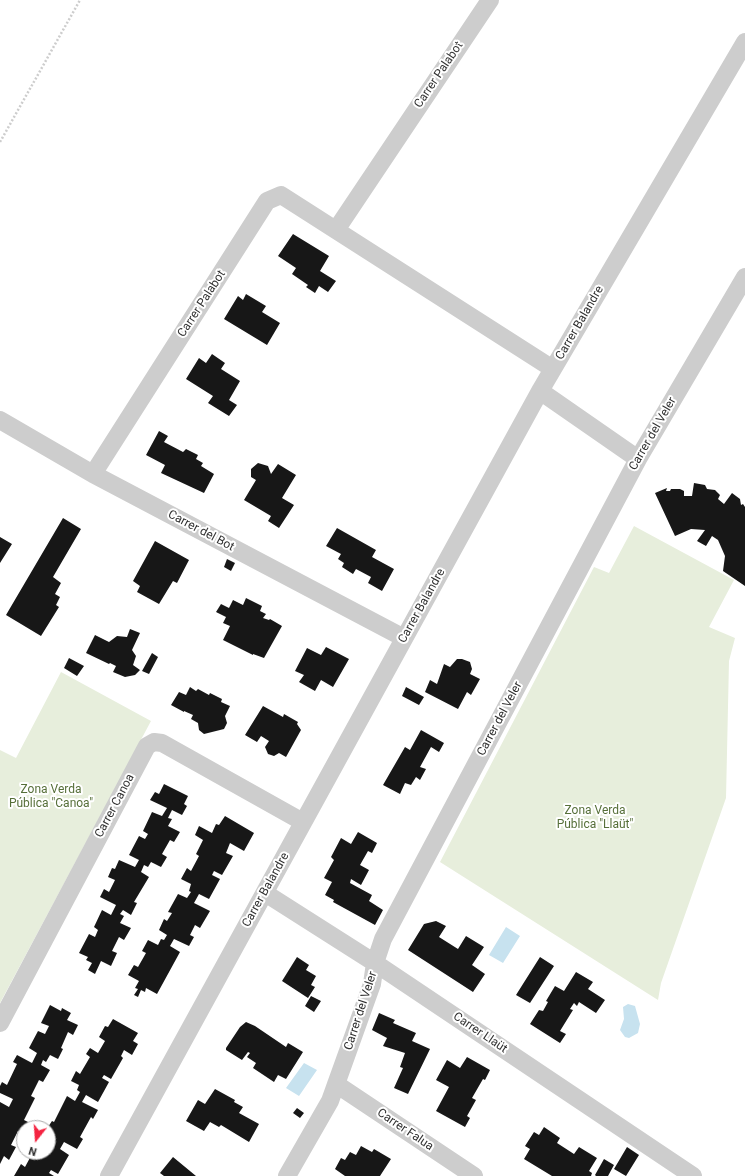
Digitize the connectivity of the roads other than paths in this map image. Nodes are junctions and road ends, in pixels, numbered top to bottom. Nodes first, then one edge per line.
1 (490, 0) edge
2 (745, 42) edge
3 (336, 230) junction
4 (745, 277) edge
5 (553, 369) junction
6 (540, 391) junction
7 (0, 420) edge
8 (638, 459) junction
9 (93, 474) junction
10 (404, 638) junction
11 (303, 822) junction
12 (265, 893) junction
13 (376, 963) junction
14 (0, 1023) edge
15 (336, 1084) junction
16 (109, 1176) edge
17 (288, 1176) edge
18 (474, 1176) edge
19 (693, 1176) edge

1 - 3 street, Carrer Palabot
2 - 5 street, Carrer Balandre
3 - 5 street, Carrer Palabot
3 - 9 street, Carrer Palabot
4 - 8 street, Carrer del Veler
5 - 6 street, Carrer Balandre
6 - 8 street
6 - 10 street, Carrer Balandre
7 - 9 street, Carrer del Bot
8 - 13 street, Carrer del Veler
9 - 10 street, Carrer del Bot
10 - 11 street, Carrer Balandre
11 - 12 street, Carrer Balandre
11 - 14 street, Carrer Canoa
12 - 13 street, Carrer Llaüt
12 - 16 street, Carrer Balandre
13 - 15 street, Carrer del Veler
13 - 19 street, Carrer Llaüt
15 - 17 street, Carrer del Veler
15 - 18 street, Carrer Falua

